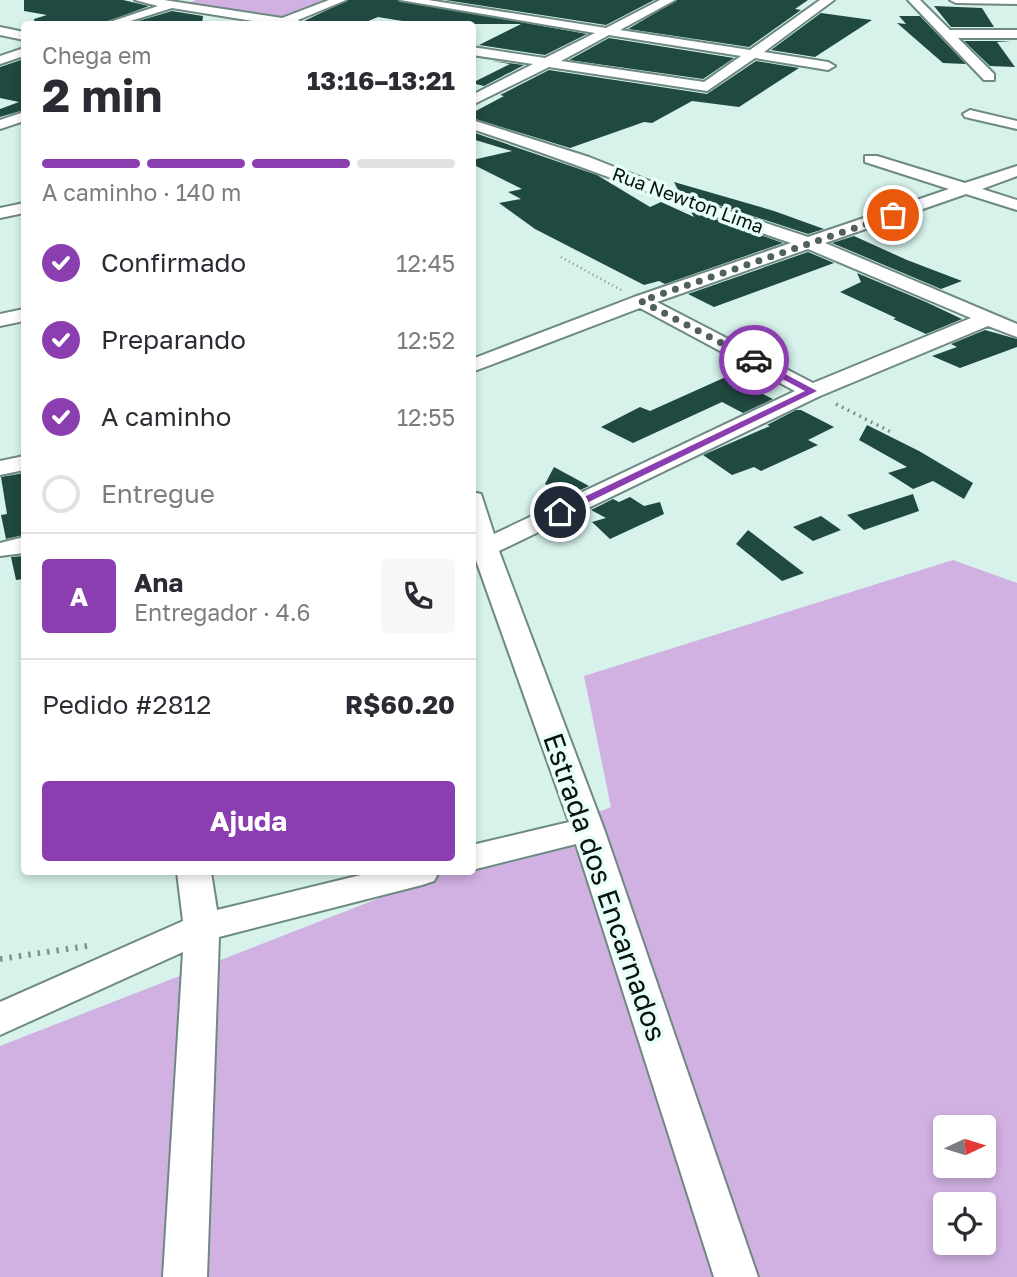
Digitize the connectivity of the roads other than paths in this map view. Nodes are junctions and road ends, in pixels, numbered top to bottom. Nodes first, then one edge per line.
1 (141, 0) edge
2 (189, 0) edge
3 (340, 0) edge
4 (406, 0) edge
5 (504, 0) edge
6 (669, 0) edge
7 (828, 0) edge
8 (914, 0) edge
9 (956, 0) edge
10 (1004, 0) edge
11 (1017, 1) edge
12 (175, 5) junction
13 (479, 11) junction
14 (458, 20) dead end
15 (120, 21) edge
16 (267, 21) edge
17 (283, 21) edge
18 (0, 31) edge
19 (609, 32) junction
20 (947, 34) junction
21 (1017, 34) edge
22 (21, 35) edge
23 (476, 52) edge
24 (21, 53) edge
25 (755, 54) junction
26 (0, 60) edge
27 (548, 62) junction
28 (828, 66) dead end
29 (989, 77) dead end
30 (476, 99) edge
31 (970, 114) dead end
32 (21, 117) edge
33 (2, 124) edge
34 (476, 125) edge
35 (1017, 125) edge
36 (21, 127) edge
37 (871, 159) dead end
38 (1017, 171) edge
39 (968, 188) junction
40 (1017, 205) edge
41 (811, 244) junction
42 (641, 301) junction
43 (21, 316) edge
44 (989, 318) junction
45 (0, 320) edge
46 (1017, 331) edge
47 (476, 364) edge
48 (812, 391) junction
49 (21, 464) edge
50 (0, 468) edge
51 (477, 525) edge
52 (588, 829) junction
53 (476, 857) edge
54 (194, 875) edge
55 (410, 875) edge
56 (202, 928) junction
57 (0, 1020) edge
58 (185, 1277) edge
59 (736, 1277) edge

1 - 12 street
2 - 12 street
3 - 17 street
4 - 13 street
5 - 13 street
6 - 19 street
7 - 25 street
8 - 20 street
9 - 10 street
10 - 11 street
12 - 15 street
12 - 16 street
13 - 14 street
13 - 19 street
18 - 22 street
19 - 25 street
19 - 27 street
20 - 21 street
20 - 29 street
23 - 27 street
24 - 26 street
25 - 27 street
25 - 28 street
27 - 30 street
31 - 35 street
32 - 33 street
33 - 36 street
34 - 41 street, Rua Newton Lima
37 - 39 street
38 - 39 street
39 - 40 street
39 - 41 street
41 - 42 street
41 - 44 street, Rua Newton Lima
42 - 47 street
42 - 48 street
43 - 45 street
44 - 46 street, Rua Newton Lima
44 - 48 street
48 - 51 street
49 - 50 street
51 - 52 street, Estrada dos Encarnados
52 - 53 street
52 - 59 street, Estrada dos Encarnados
54 - 56 street
55 - 56 street
56 - 57 street
56 - 58 street

